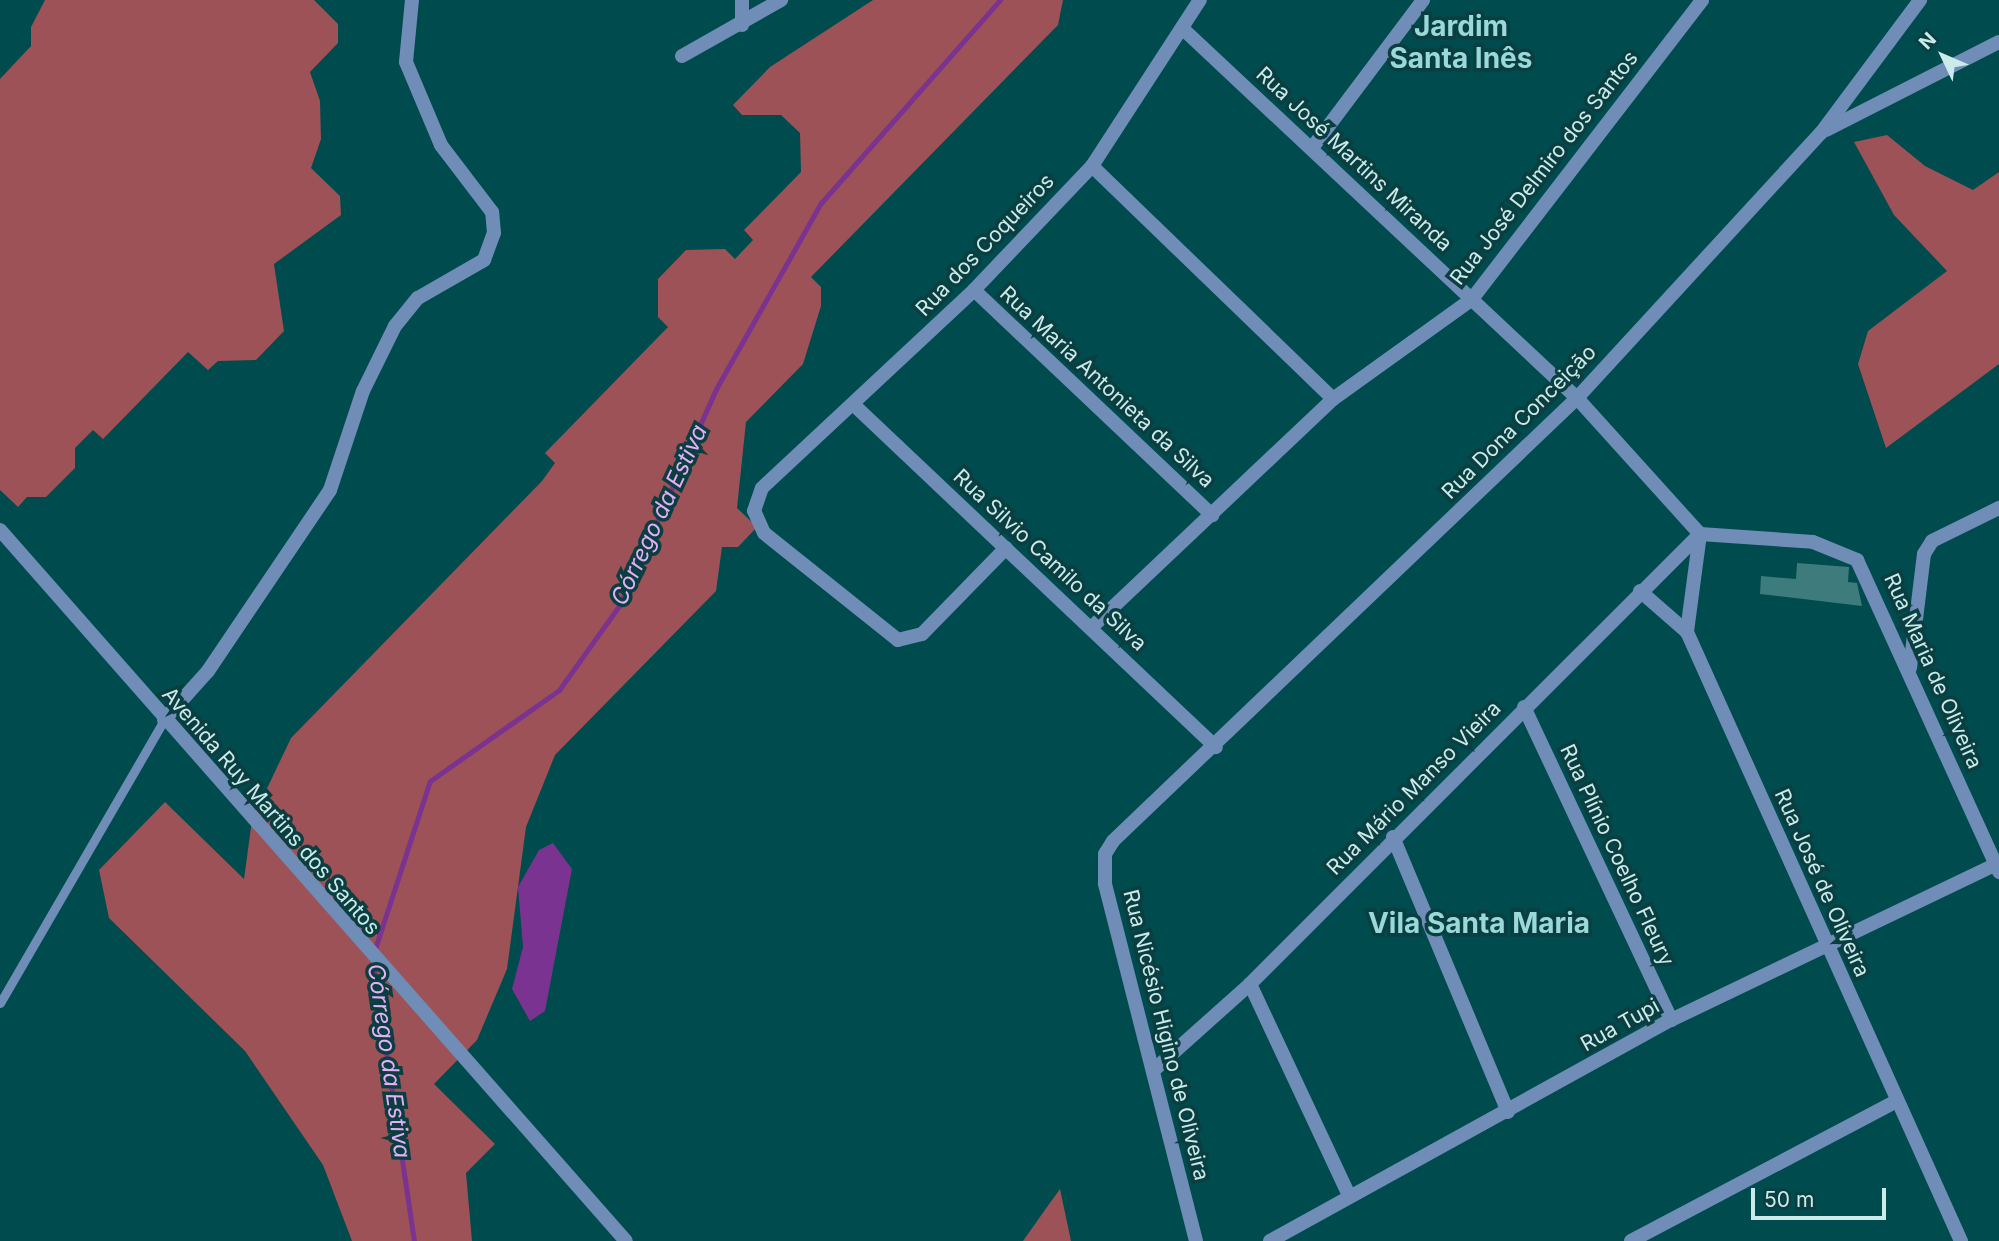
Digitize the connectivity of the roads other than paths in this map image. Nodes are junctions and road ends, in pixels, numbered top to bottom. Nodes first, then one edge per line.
1 (412, 0) edge
2 (742, 0) edge
3 (781, 0) edge
4 (1200, 0) edge
5 (1423, 0) edge
6 (1702, 0) edge
7 (1920, 0) edge
8 (742, 25) junction
9 (1182, 28) junction
10 (1999, 42) edge
11 (682, 56) dead end
12 (1821, 133) junction
13 (1312, 148) junction
14 (1092, 166) junction
15 (974, 290) junction
16 (1472, 299) junction
17 (1333, 398) junction
18 (1577, 398) junction
19 (854, 405) junction
20 (1999, 508) edge
21 (1212, 515) junction
22 (0, 530) edge
23 (1700, 534) junction
24 (1006, 548) junction
25 (1640, 592) junction
26 (1093, 626) junction
27 (1686, 632) junction
28 (1910, 670) junction
29 (1524, 707) junction
30 (164, 720) junction
31 (1216, 747) junction
32 (1393, 838) junction
33 (1113, 841) joint
34 (1998, 866) edge
35 (1827, 943) junction
36 (1250, 984) junction
37 (0, 1003) edge
38 (1671, 1020) junction
39 (1155, 1069) junction
40 (1894, 1103) junction
41 (1508, 1112) junction
42 (1349, 1195) junction
43 (626, 1241) edge
44 (1196, 1241) edge
45 (1270, 1241) edge
46 (1631, 1241) edge
47 (1961, 1241) edge

1 - 30 street
2 - 8 street
3 - 8 street
4 - 9 street, Rua dos Coqueiros
5 - 13 street
6 - 16 street, Rua José Delmiro dos Santos
7 - 12 street, Rua Dona Conceição
8 - 11 street
9 - 13 street, Rua José Martins Miranda
9 - 14 street, Rua dos Coqueiros
10 - 12 street
12 - 18 street, Rua Dona Conceição
13 - 16 street, Rua José Martins Miranda
14 - 15 street, Rua dos Coqueiros
14 - 17 street
15 - 19 street, Rua dos Coqueiros
15 - 21 street, Rua Maria Antonieta da Silva
16 - 17 street, Rua José Delmiro dos Santos
16 - 18 street, Rua José Martins Miranda
17 - 21 street, Rua José Delmiro dos Santos
18 - 23 street, Rua José Martins Miranda
18 - 31 street, Rua Dona Conceição
19 - 24 street, Rua Silvio Camilo da Silva
19 - 24 street, Rua dos Coqueiros
20 - 28 street
21 - 26 street, Rua José Delmiro dos Santos
22 - 30 street, Avenida Ruy Martins dos Santos
23 - 25 street, Rua Mário Manso Vieira
23 - 27 street
23 - 28 street, Rua Maria de Oliveira
24 - 26 street, Rua Silvio Camilo da Silva
25 - 27 street
25 - 29 street, Rua Mário Manso Vieira
26 - 31 street, Rua Silvio Camilo da Silva
27 - 35 street, Rua José de Oliveira
28 - 34 street, Rua Maria de Oliveira
29 - 32 street, Rua Mário Manso Vieira
29 - 38 street, Rua Plínio Coelho Fleury
30 - 37 lane
30 - 43 street, Avenida Ruy Martins dos Santos
31 - 33 street, Rua Dona Conceição
32 - 36 street, Rua Mário Manso Vieira
32 - 41 street
33 - 39 street, Rua Nicésio Higino de Oliveira
34 - 35 street, Rua Tupi
35 - 38 street, Rua Tupi
35 - 40 street, Rua José de Oliveira
36 - 39 street, Rua Mário Manso Vieira
36 - 42 street
38 - 41 street, Rua Tupi
39 - 44 street, Rua Nicésio Higino de Oliveira
40 - 46 street
40 - 47 street, Rua José de Oliveira
41 - 42 street, Rua Tupi
42 - 45 street, Rua Tupi

